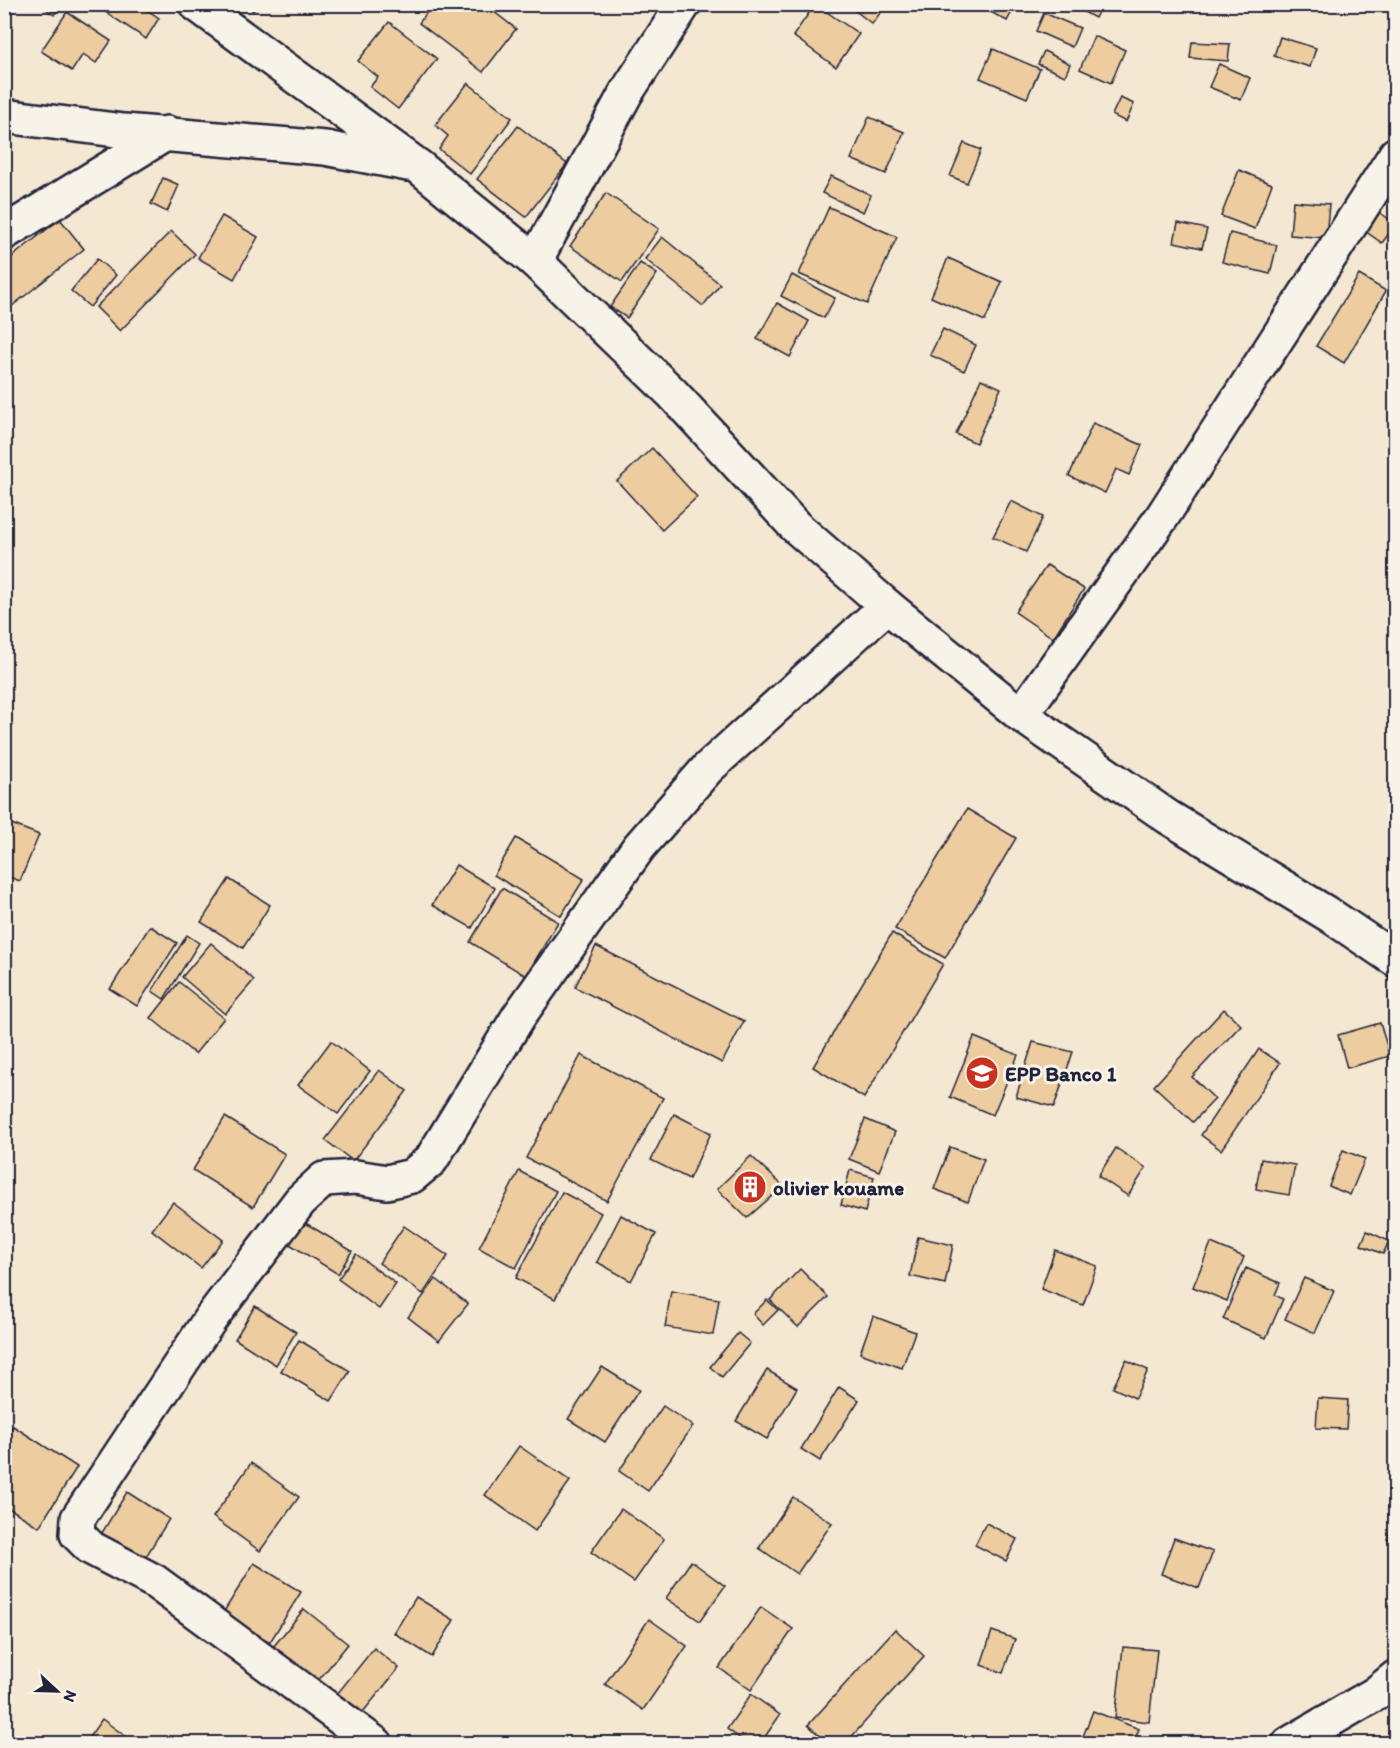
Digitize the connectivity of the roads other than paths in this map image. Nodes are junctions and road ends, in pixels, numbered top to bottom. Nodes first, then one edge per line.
1 (196, 4) edge
2 (684, 4) edge
3 (4, 116) edge
4 (167, 133) junction
5 (1395, 154) edge
6 (418, 166) junction
7 (4, 233) edge
8 (535, 261) junction
9 (887, 606) junction
10 (1021, 715) junction
11 (1395, 960) edge
12 (1395, 1677) edge
13 (376, 1743) edge
14 (1289, 1743) edge

1 - 6 street
2 - 8 street
3 - 4 street
4 - 6 street
4 - 7 street
5 - 10 street
6 - 8 street
8 - 9 street
9 - 10 street
9 - 13 street
10 - 11 street
12 - 14 street

